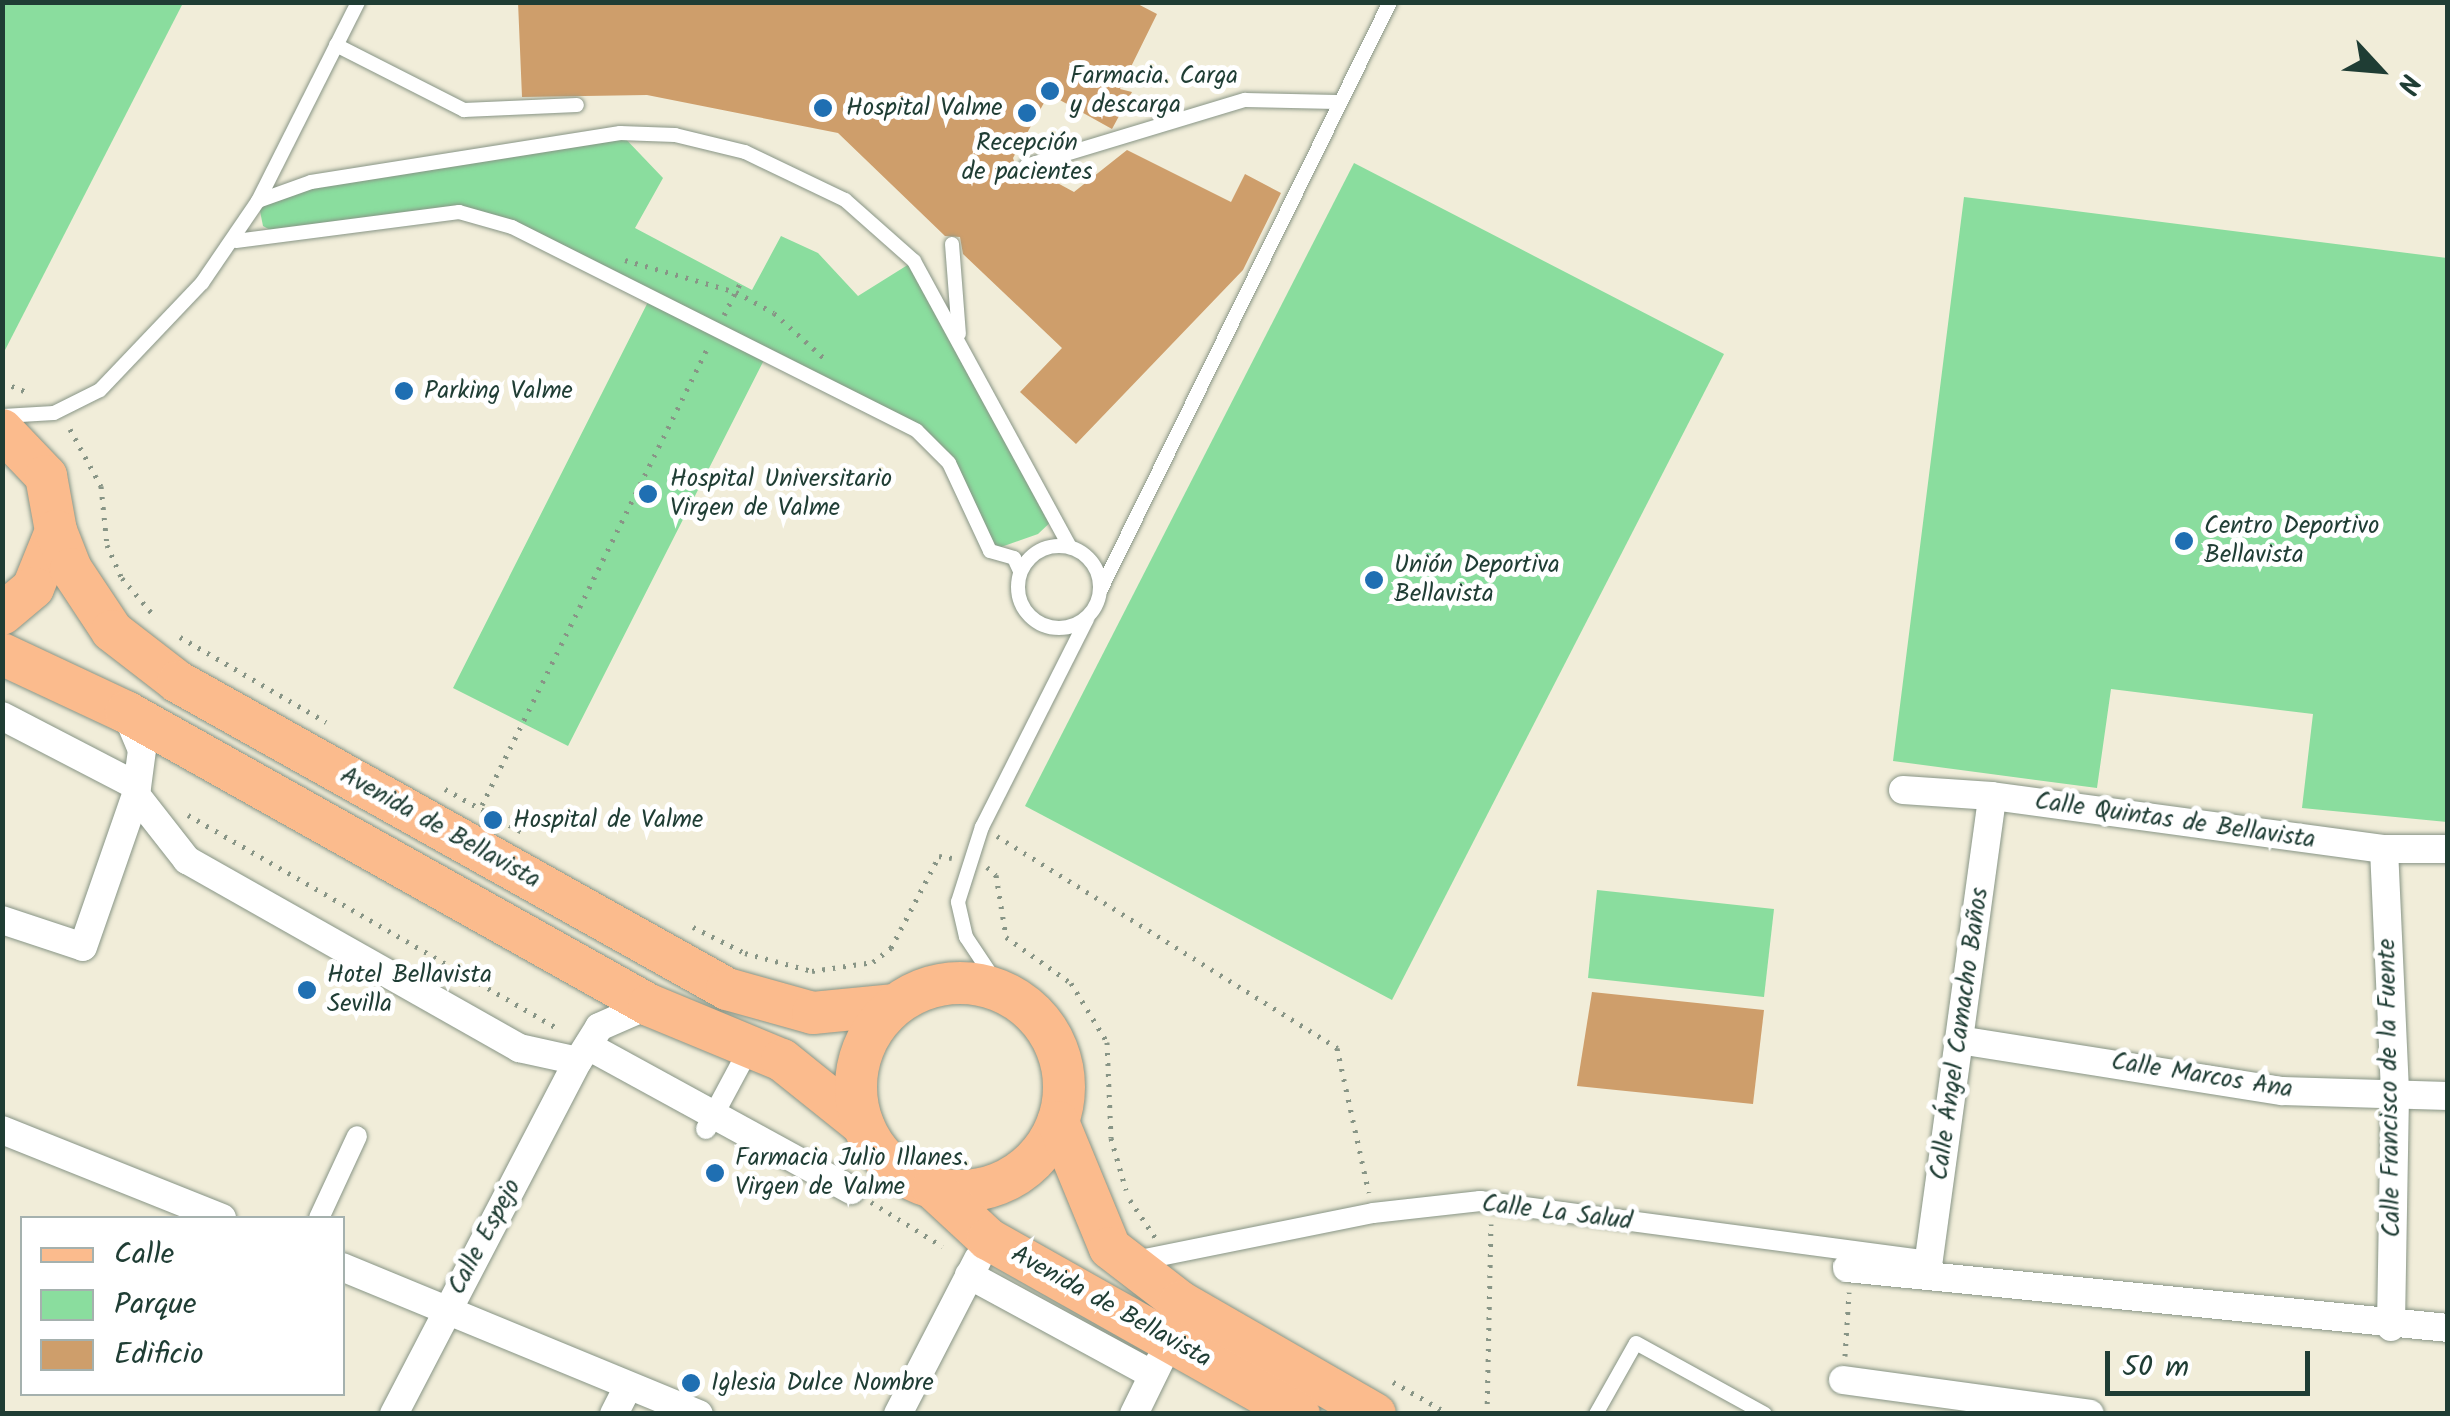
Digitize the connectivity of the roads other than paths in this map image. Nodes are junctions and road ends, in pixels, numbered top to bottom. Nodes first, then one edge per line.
1 (358, 2) edge
2 (1390, 2) edge
3 (336, 45) junction
4 (1337, 102) junction
5 (577, 104) dead end
6 (1026, 166) dead end
7 (258, 201) junction
8 (236, 240) junction
9 (952, 244) dead end
10 (960, 340) junction
11 (2, 416) edge
12 (2, 430) edge
13 (56, 531) junction
14 (1070, 547) junction
15 (1020, 571) junction
16 (1101, 589) junction
17 (2, 614) edge
18 (1087, 618) junction
19 (2, 654) edge
20 (126, 712) junction
21 (2, 716) edge
22 (1903, 790) dead end
23 (137, 791) junction
24 (1992, 796) junction
25 (2384, 849) junction
26 (2448, 849) edge
27 (2, 920) edge
28 (1002, 991) junction
29 (648, 1005) junction
30 (893, 1005) junction
31 (1959, 1040) junction
32 (750, 1047) junction
33 (583, 1053) junction
34 (2395, 1094) junction
35 (2448, 1096) edge
36 (710, 1122) junction
37 (1058, 1122) junction
38 (863, 1125) junction
39 (2, 1130) edge
40 (357, 1136) dead end
41 (933, 1188) junction
42 (851, 1190) road end
43 (217, 1216) edge
44 (320, 1216) edge
45 (979, 1257) junction
46 (1146, 1258) junction
47 (1928, 1267) junction
48 (345, 1268) edge
49 (1841, 1275) road end
50 (448, 1309) junction
51 (2391, 1327) junction
52 (2448, 1328) edge
53 (1162, 1357) junction
54 (1844, 1380) road end
55 (628, 1386) junction
56 (1379, 1395) edge
57 (1986, 1407) edge
58 (394, 1414) edge
59 (614, 1414) edge
60 (698, 1414) edge
61 (898, 1414) edge
62 (1134, 1414) edge
63 (1299, 1414) edge
64 (1596, 1414) edge
65 (1765, 1414) edge
66 (2090, 1414) edge

1 - 3 lane
2 - 4 lane
3 - 5 lane
3 - 7 lane
4 - 6 lane
4 - 16 lane
7 - 8 lane
7 - 10 lane
8 - 11 lane
8 - 15 lane
9 - 10 lane
10 - 14 lane
12 - 13 main road, Avenida de Bellavista
13 - 17 main road
13 - 30 main road, Avenida de Bellavista
14 - 15 lane
14 - 16 lane
15 - 18 lane
16 - 18 lane
18 - 28 lane
19 - 20 main road
20 - 23 street
20 - 29 main road
21 - 23 street
22 - 24 street, Calle Quintas de Bellavista
23 - 27 street
23 - 33 street
24 - 25 street, Calle Quintas de Bellavista
24 - 31 street, Calle Ángel Camacho Baños
25 - 26 street, Calle Quintas de Bellavista
25 - 34 street, Calle Francisco de la Fuente
28 - 30 main road
28 - 37 main road
29 - 32 main road
29 - 33 street
30 - 38 main road
31 - 34 street, Calle Marcos Ana
31 - 47 street, Calle Ángel Camacho Baños
32 - 36 street
32 - 38 main road
33 - 36 street
33 - 50 street, Calle Espejo
34 - 35 street, Calle Marcos Ana
34 - 51 street, Calle Francisco de la Fuente
36 - 42 street
37 - 41 main road
37 - 46 main road, Avenida de Bellavista
38 - 41 main road
39 - 43 street
40 - 44 street
41 - 45 main road, Avenida de Bellavista
45 - 53 main road, Avenida de Bellavista
45 - 61 street
46 - 47 street, Calle La Salud
46 - 56 main road, Avenida de Bellavista
47 - 49 street, Calle La Salud
47 - 51 street, Calle La Salud
48 - 50 street
50 - 55 street
50 - 58 street, Calle Espejo
51 - 52 street, Calle La Salud
53 - 62 street
53 - 63 main road, Avenida de Bellavista
54 - 57 street
55 - 59 street
55 - 60 street
57 - 66 street
64 - 65 lane

